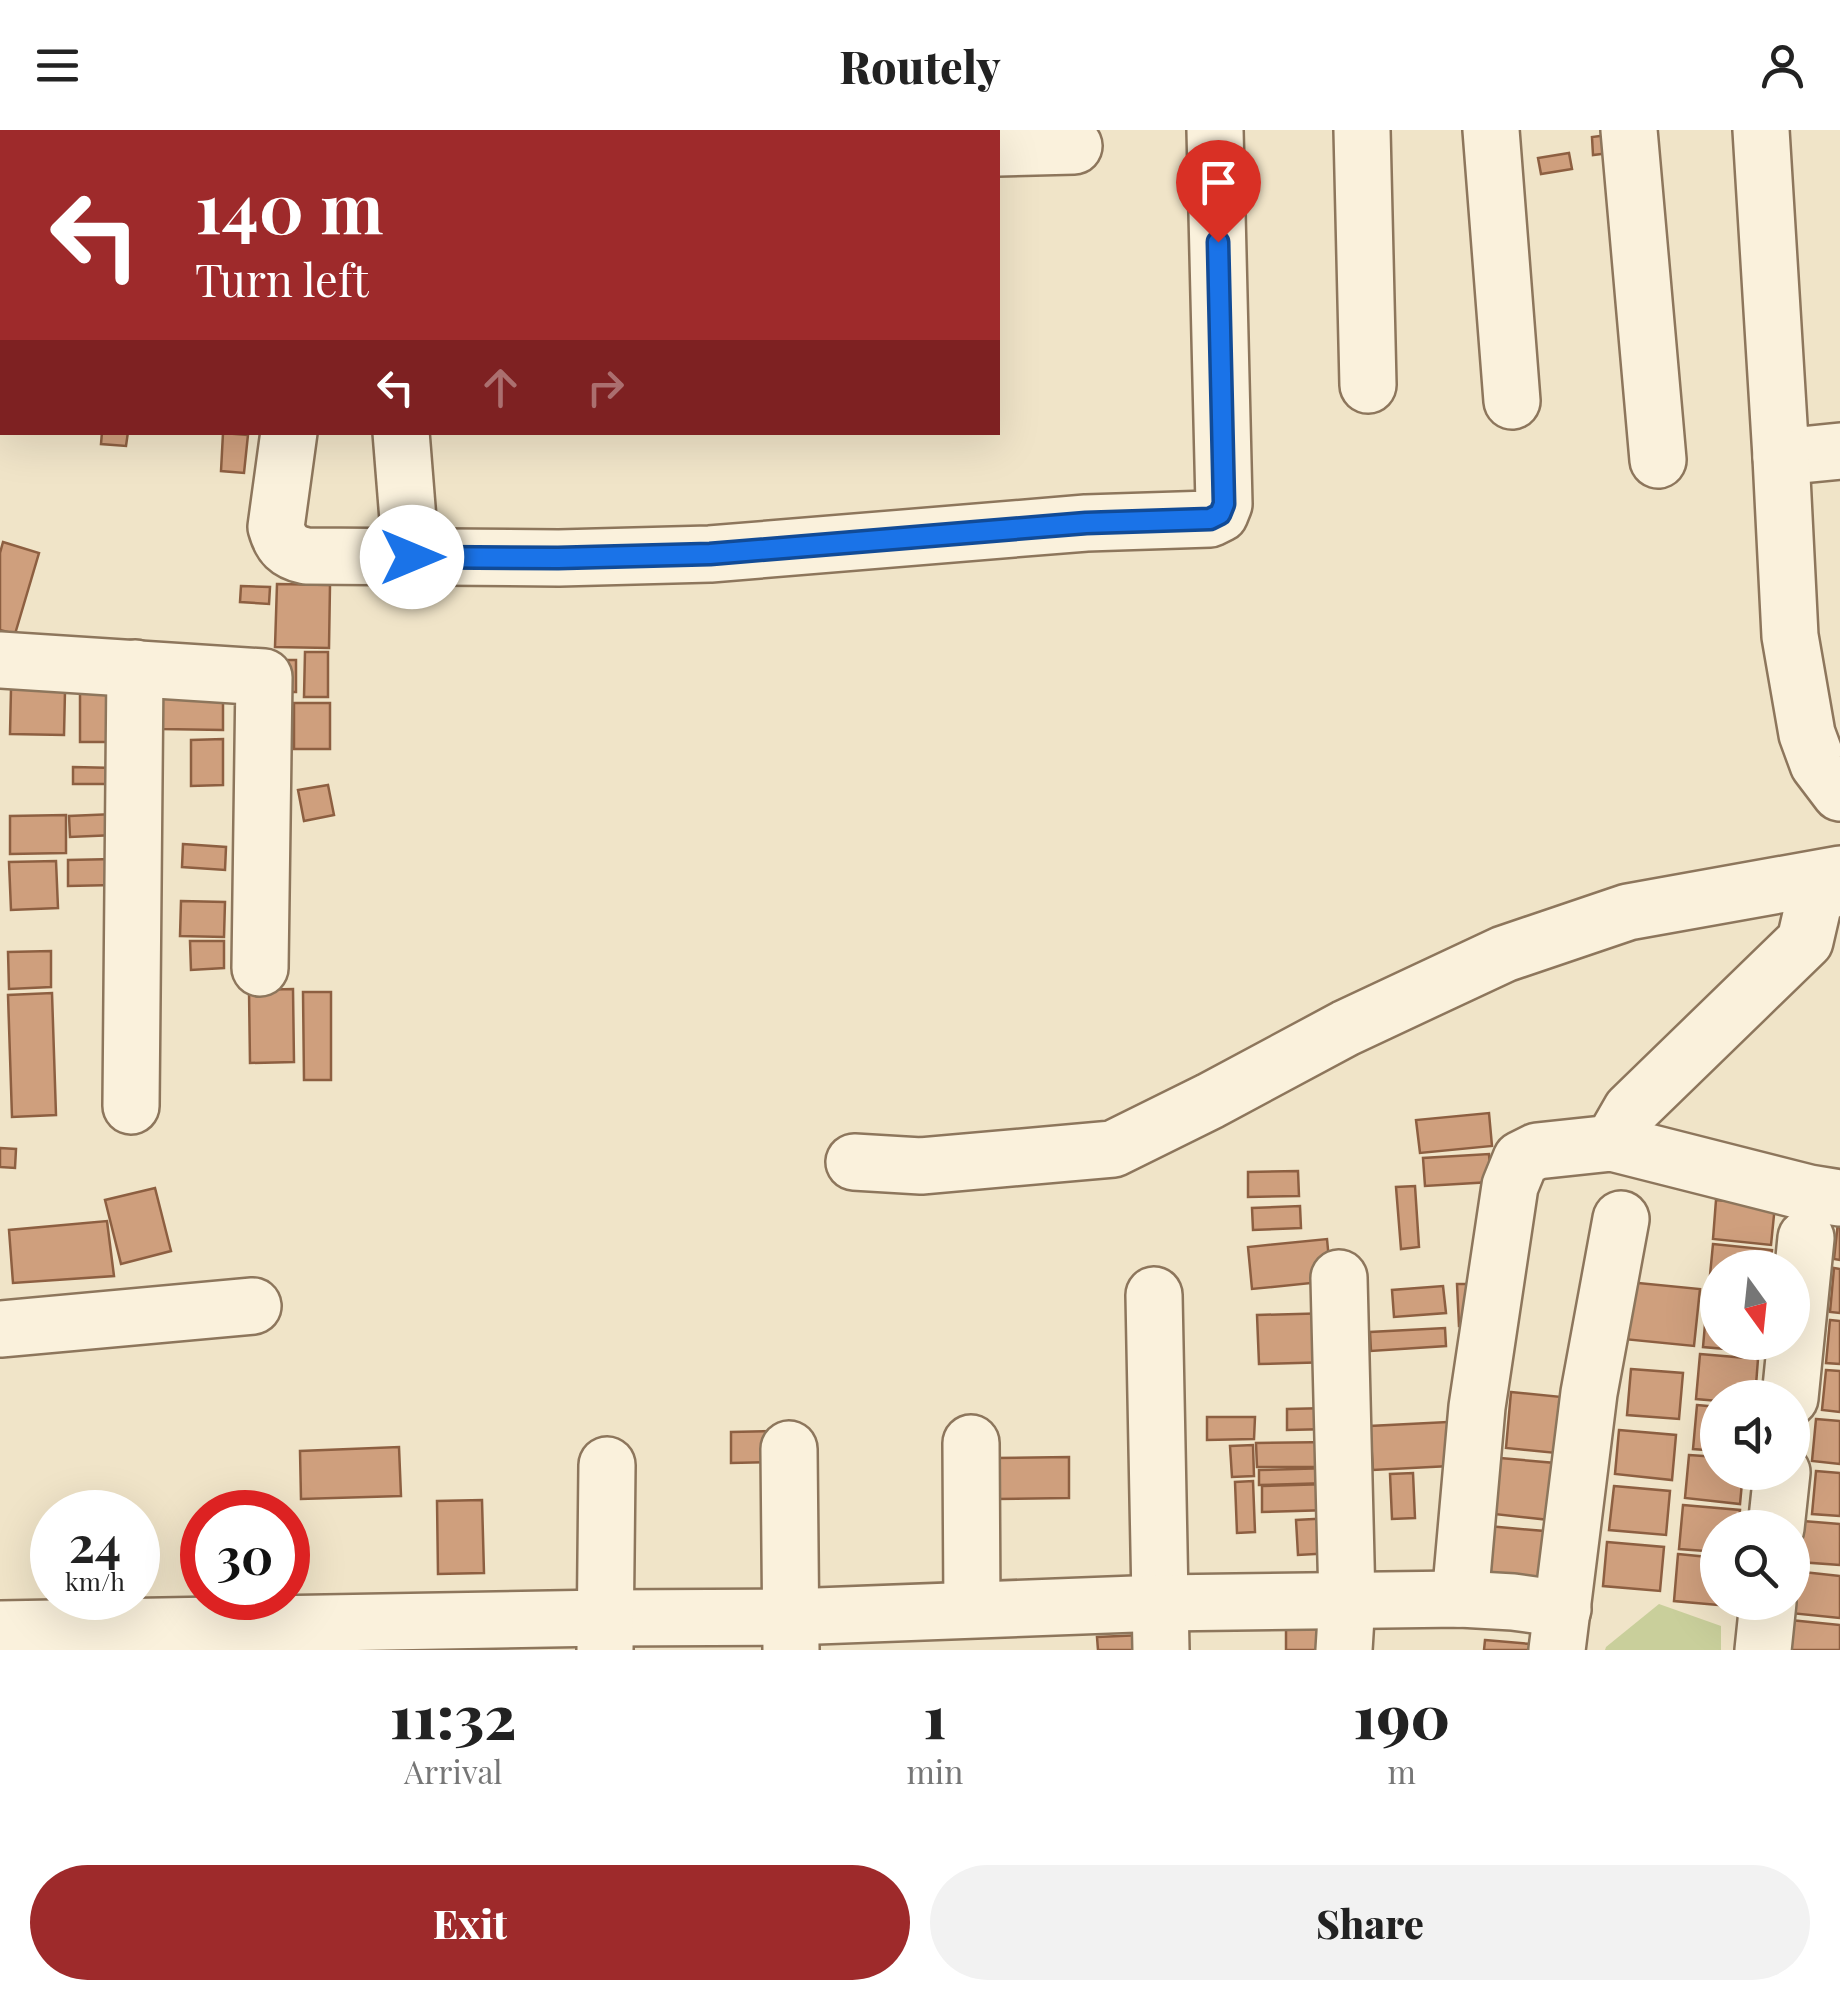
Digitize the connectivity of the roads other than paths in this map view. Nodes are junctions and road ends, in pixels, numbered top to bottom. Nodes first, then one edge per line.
1 (1216, 130) edge
2 (1362, 130) edge
3 (1492, 130) edge
4 (1629, 130) edge
5 (1761, 130) edge
6 (1074, 146) dead end
7 (1000, 148) edge
8 (1368, 385) dead end
9 (1512, 401) dead end
10 (289, 435) edge
11 (401, 435) edge
12 (1840, 451) edge
13 (1781, 457) junction
14 (1658, 460) dead end
15 (412, 557) junction
16 (0, 660) edge
17 (136, 668) junction
18 (1840, 793) edge
19 (1840, 876) edge
20 (260, 968) dead end
21 (131, 1106) dead end
22 (1612, 1142) junction
23 (854, 1162) dead end
24 (1823, 1218) edge
25 (1621, 1219) dead end
26 (1339, 1278) dead end
27 (1154, 1294) dead end
28 (252, 1306) dead end
29 (0, 1329) edge
30 (1793, 1380) edge
31 (970, 1443) dead end
32 (789, 1449) dead end
33 (607, 1465) dead end
34 (1460, 1599) junction
35 (972, 1609) junction
36 (1766, 1620) edge
37 (1161, 1626) edge
38 (1346, 1626) edge
39 (0, 1629) edge
40 (1560, 1630) edge
41 (604, 1634) edge
42 (790, 1634) edge
43 (413, 1636) edge
44 (1763, 1650) edge

1 - 15 street
2 - 8 street
3 - 9 street
4 - 14 street
5 - 13 street
6 - 7 street
10 - 15 street
11 - 15 street
12 - 13 street
13 - 18 street
16 - 17 street
17 - 20 street
17 - 21 street
19 - 22 street
19 - 23 street
22 - 24 street
22 - 34 street
24 - 30 street
25 - 40 street
26 - 38 street
27 - 37 street
28 - 29 street
31 - 35 street
32 - 42 street
33 - 41 street
34 - 38 street
34 - 40 street
35 - 37 street
35 - 42 street
36 - 44 street
37 - 38 street
39 - 43 street
41 - 42 street
41 - 43 street

